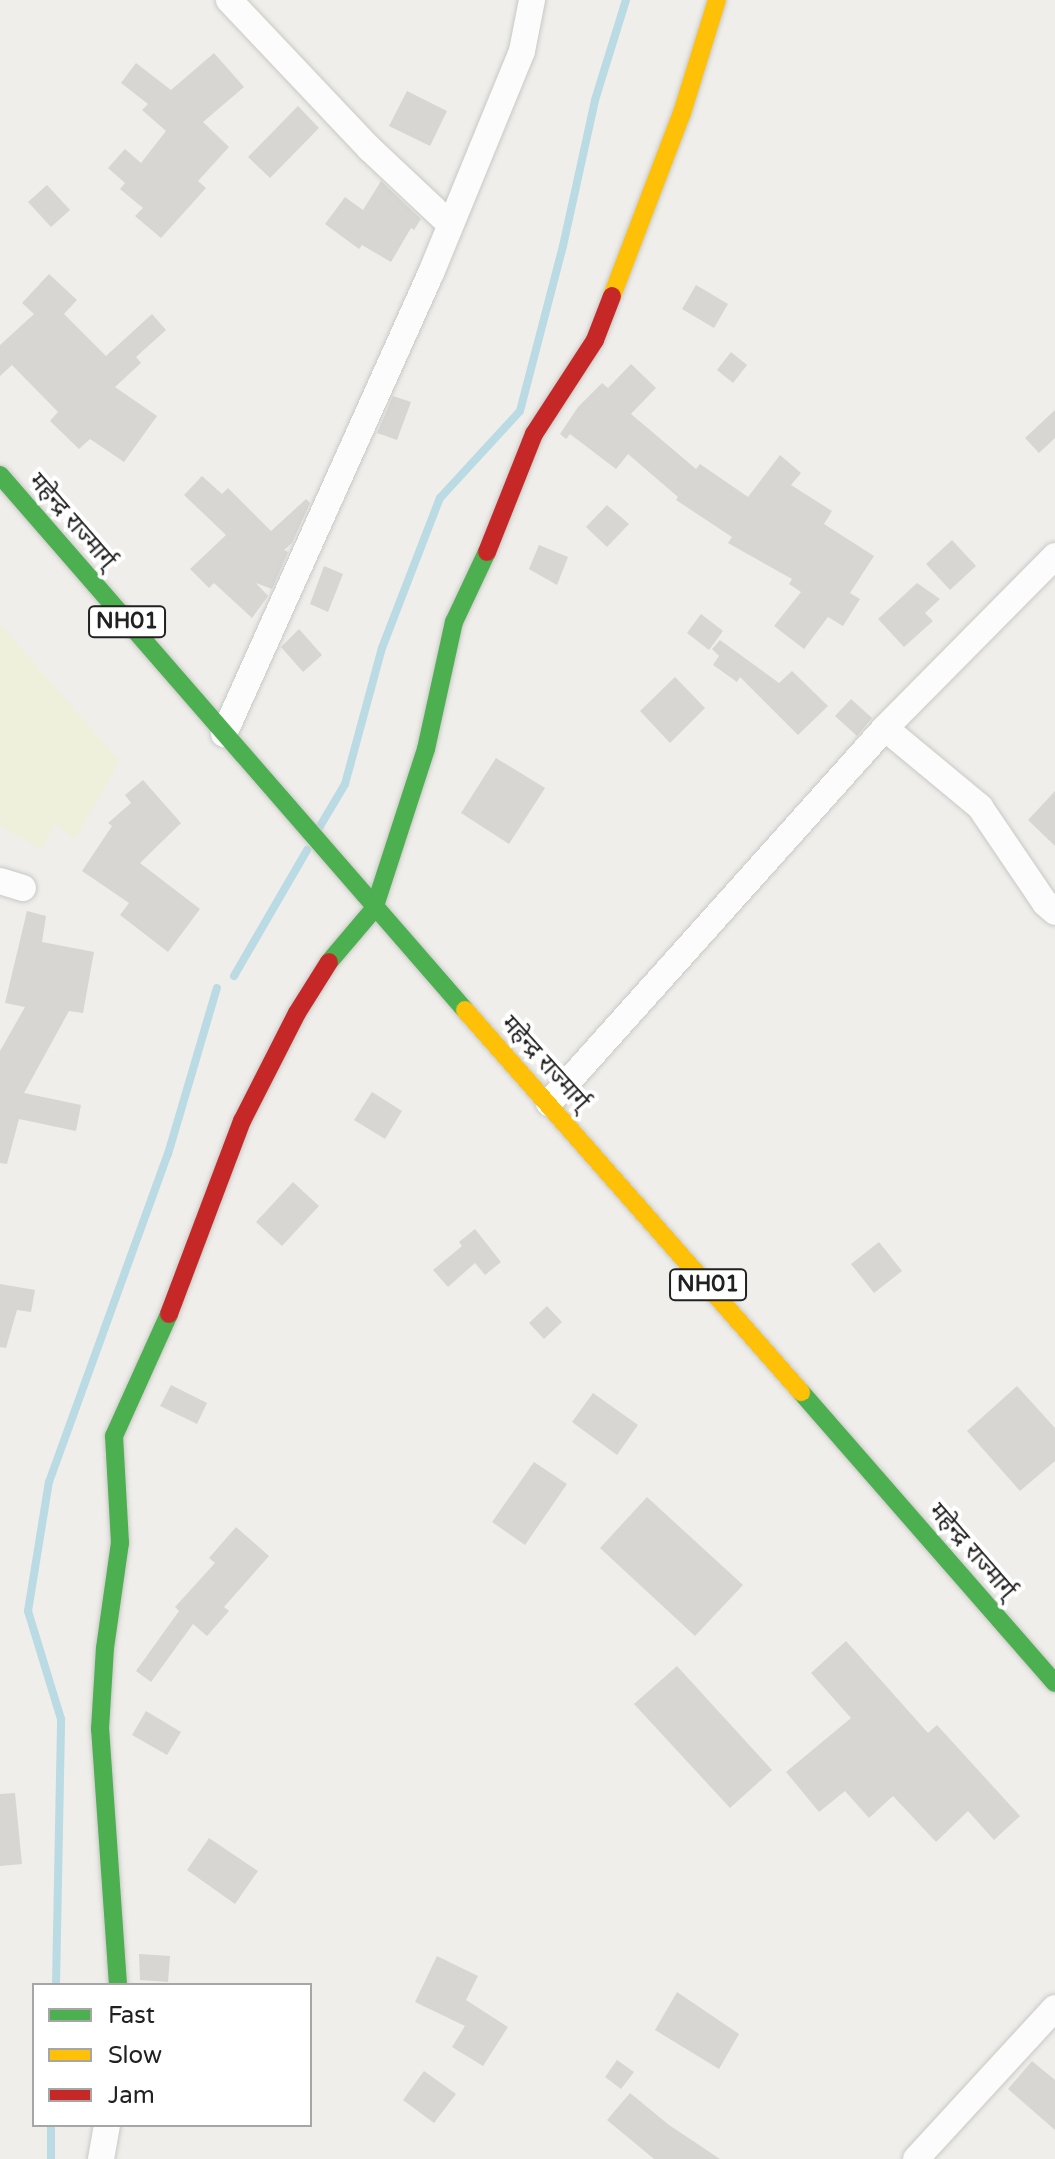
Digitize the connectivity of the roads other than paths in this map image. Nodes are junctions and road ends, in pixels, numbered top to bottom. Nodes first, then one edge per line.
1 (229, 0) edge
2 (532, 0) edge
3 (717, 0) edge
4 (450, 224) junction
5 (0, 475) edge
6 (1055, 556) edge
7 (885, 728) junction
8 (224, 734) junction
9 (374, 909) junction
10 (1055, 912) edge
11 (549, 1103) junction
12 (1055, 1683) edge
13 (118, 1983) edge
14 (1055, 2008) edge
15 (107, 2127) edge
16 (101, 2159) edge
17 (916, 2159) edge

1 - 4 street
2 - 4 street
3 - 9 main road
4 - 8 street
5 - 8 main road, महेन्द्र राज्मार्ग् / NH01
6 - 7 street
7 - 10 street
7 - 11 street
8 - 9 main road, महेन्द्र राज्मार्ग् / NH01
9 - 11 main road, महेन्द्र राज्मार्ग् / NH01
9 - 13 main road
11 - 12 main road, महेन्द्र राज्मार्ग् / NH01
14 - 17 street
15 - 16 street

